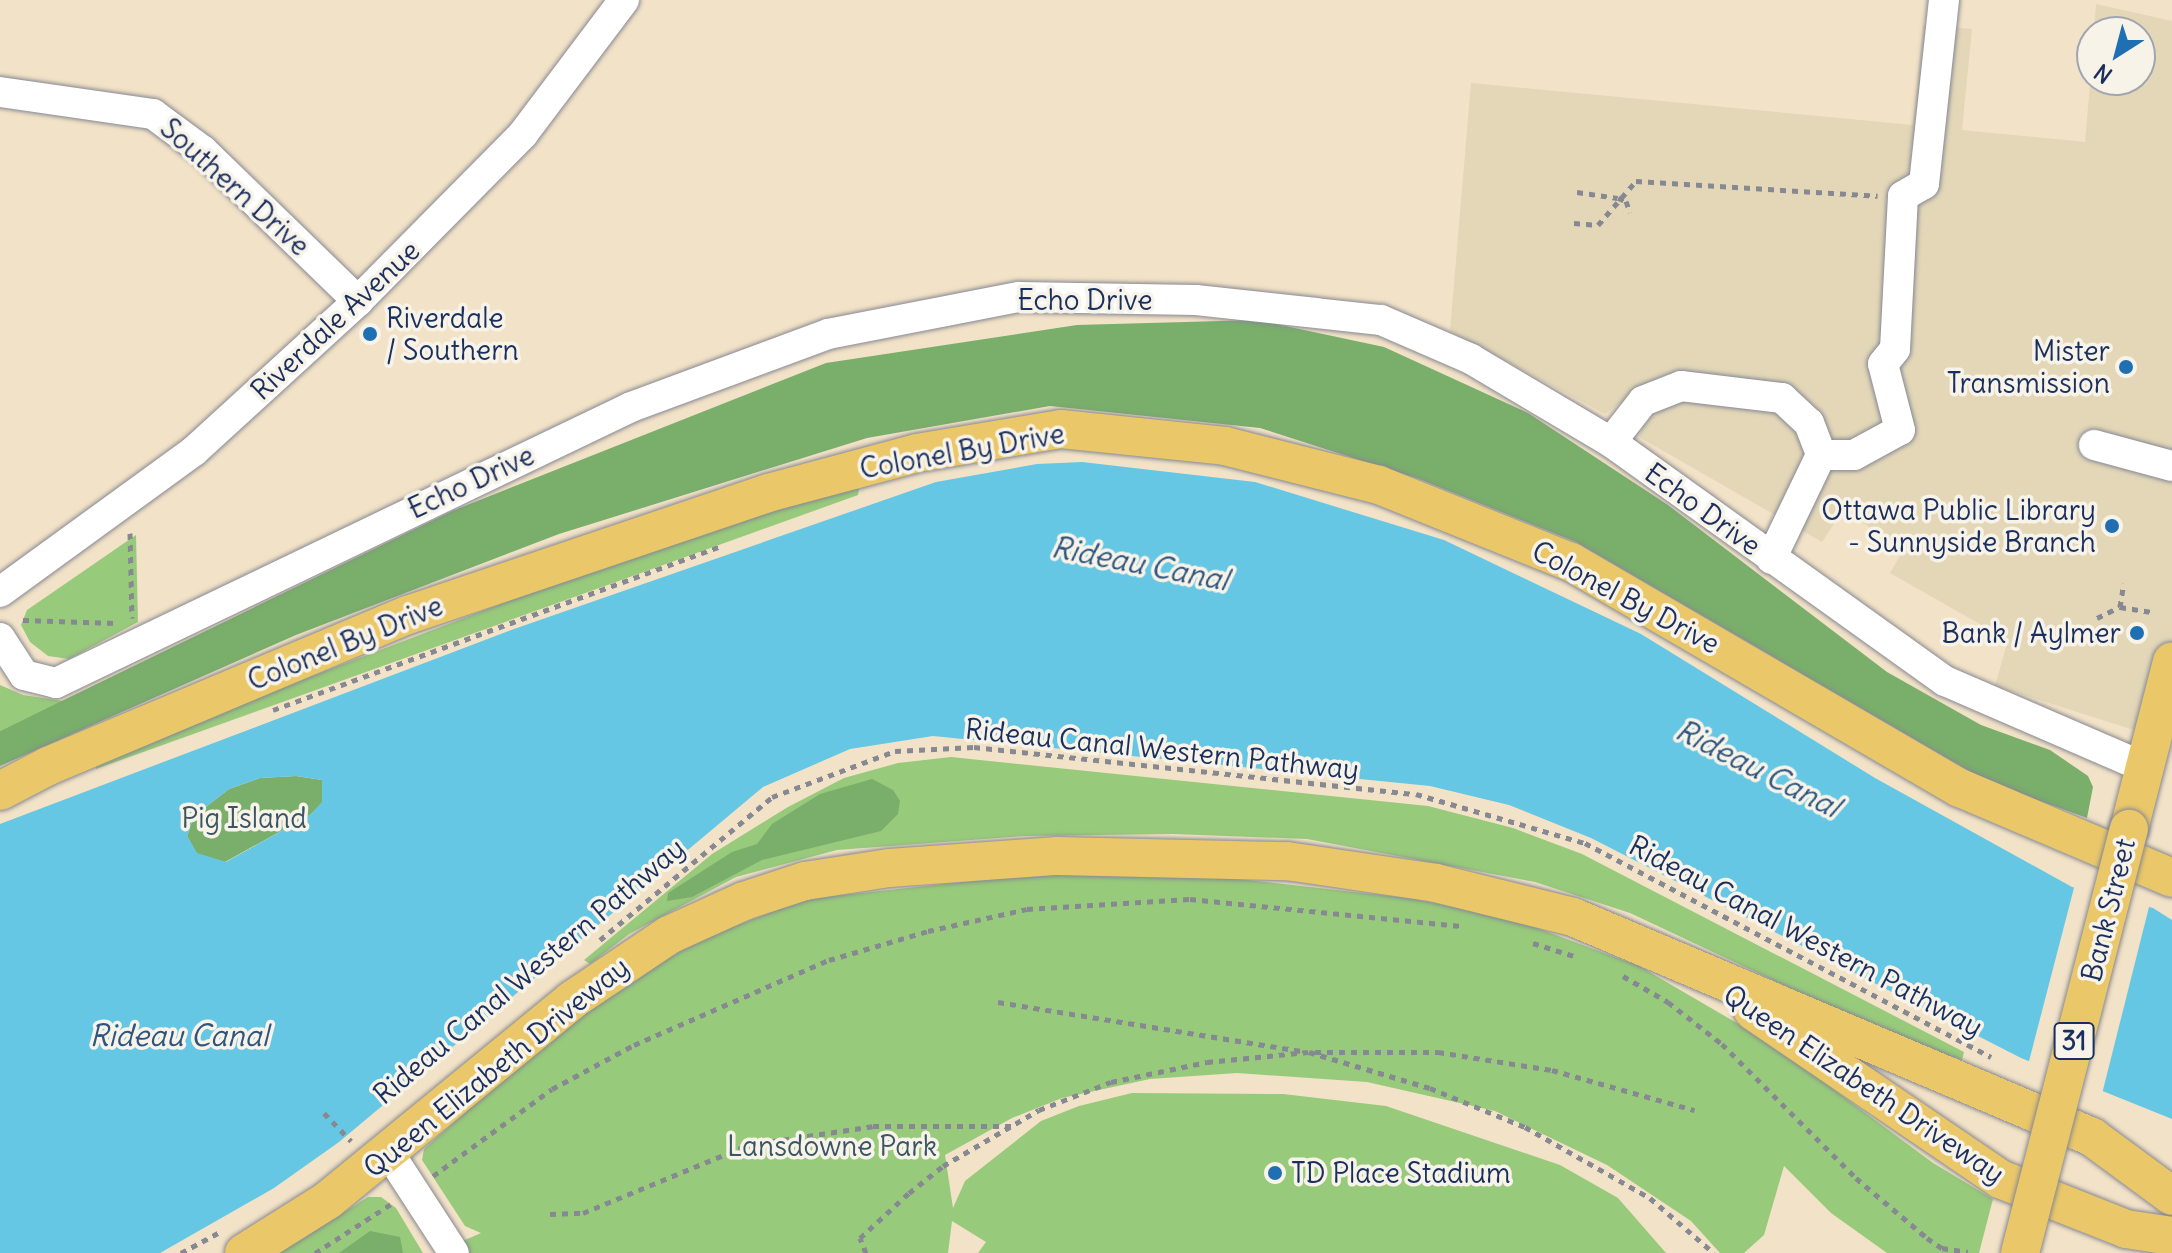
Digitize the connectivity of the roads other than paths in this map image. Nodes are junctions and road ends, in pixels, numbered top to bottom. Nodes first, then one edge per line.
1 (624, 0) edge
2 (1944, 0) edge
3 (0, 92) edge
4 (358, 301) junction
5 (1611, 442) junction
6 (2094, 445) dead end
7 (1821, 455) junction
8 (2172, 466) edge
9 (1771, 559) junction
10 (0, 592) edge
11 (9, 630) edge
12 (2172, 661) edge
13 (2157, 751) edge
14 (0, 791) edge
15 (2172, 878) edge
16 (1695, 970) junction
17 (370, 1144) junction
18 (2172, 1196) edge
19 (2172, 1236) edge
20 (235, 1241) edge
21 (454, 1253) edge
22 (2020, 1253) edge

1 - 4 street, Riverdale Avenue
2 - 7 street
3 - 4 street, Southern Drive
4 - 10 street, Riverdale Avenue
5 - 7 street
5 - 9 street, Echo Drive
5 - 11 street, Echo Drive
6 - 8 street
7 - 9 street
9 - 13 street, Echo Drive
12 - 13 main road, Bank Street / 31
13 - 22 main road, Bank Street / 31, bridge
14 - 15 main road, Colonel By Drive
16 - 17 main road, Queen Elizabeth Driveway
16 - 18 main road, Queen Elizabeth Driveway
16 - 19 main road, Queen Elizabeth Driveway
17 - 20 main road, Queen Elizabeth Driveway
17 - 21 street

